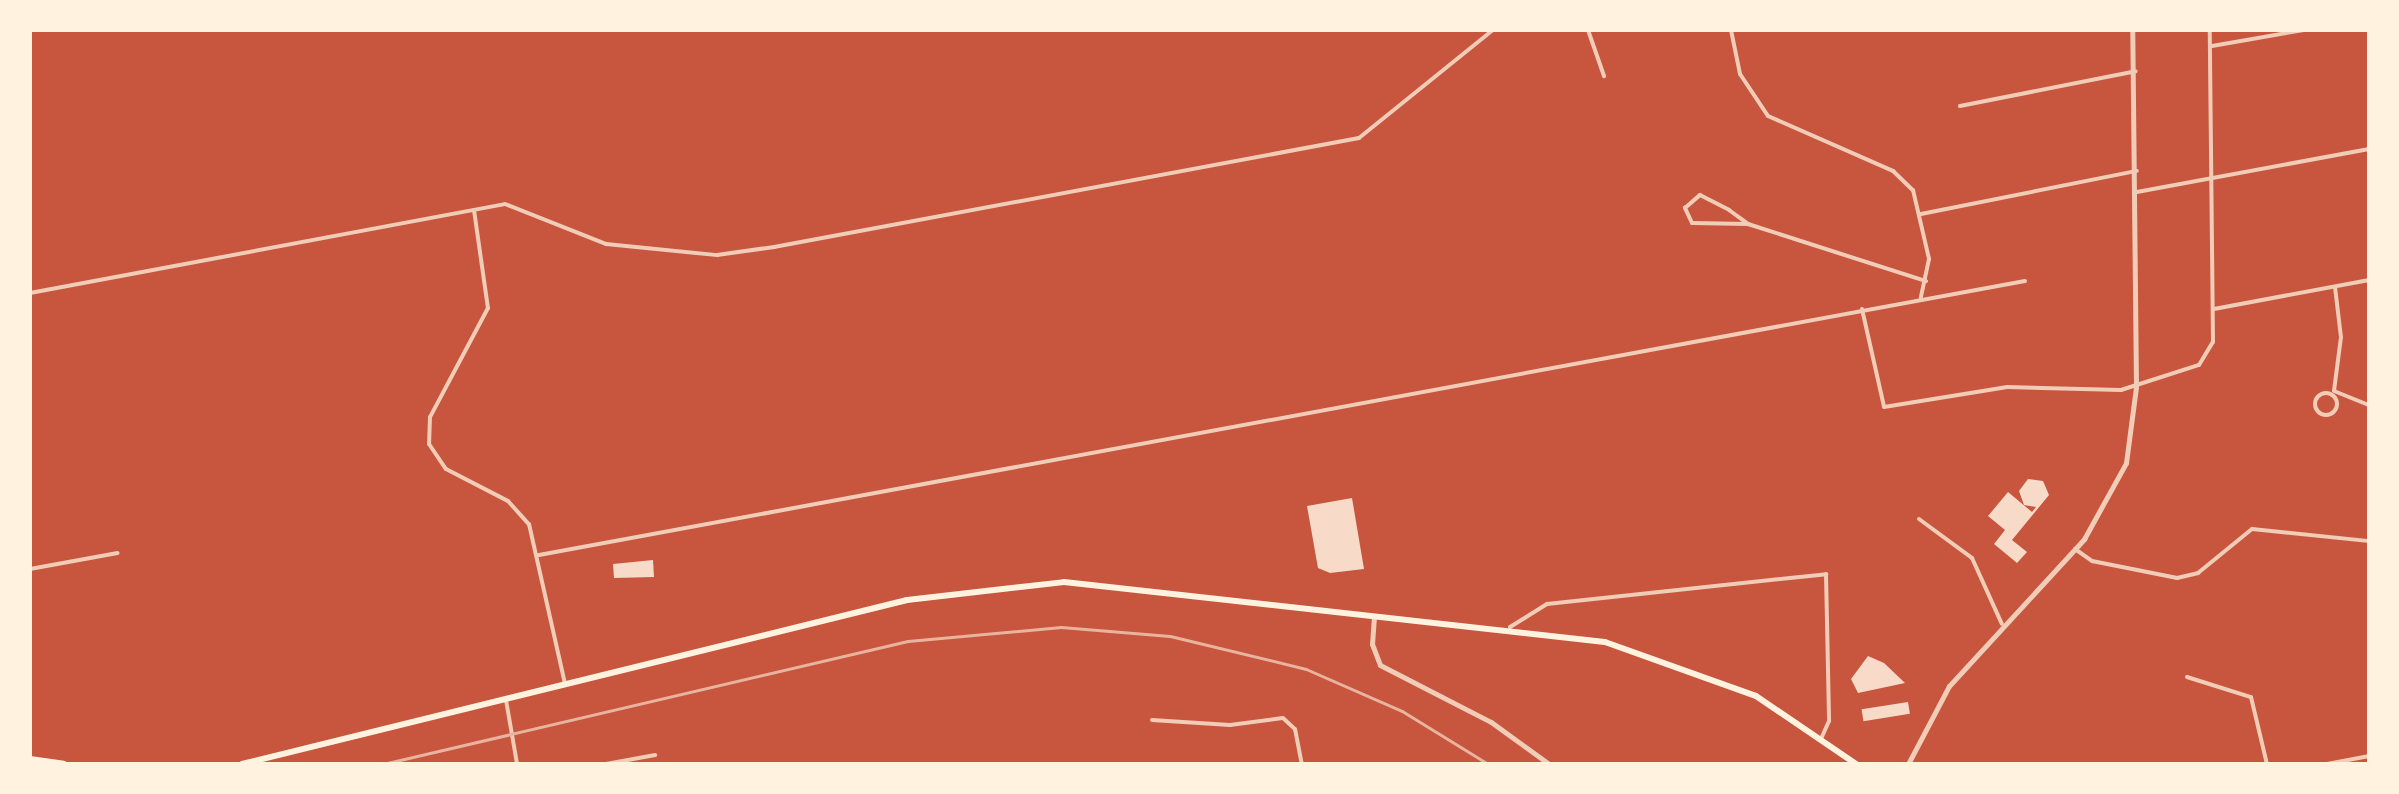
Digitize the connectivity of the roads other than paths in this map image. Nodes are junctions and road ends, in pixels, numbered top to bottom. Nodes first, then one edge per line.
1 (1493, 30) edge
2 (1588, 30) edge
3 (1731, 30) edge
4 (2132, 30) edge
5 (2210, 30) edge
6 (2304, 30) edge
7 (2212, 46) junction
8 (2136, 71) junction
9 (1604, 76) dead end
10 (1960, 106) dead end
11 (2369, 149) edge
12 (2137, 171) junction
13 (2213, 178) junction
14 (2137, 192) junction
15 (474, 210) junction
16 (1921, 214) junction
17 (1748, 224) junction
18 (2369, 280) edge
19 (1926, 281) junction
20 (2025, 281) dead end
21 (2335, 287) junction
22 (30, 293) edge
23 (1921, 298) junction
24 (1862, 309) junction
25 (2214, 309) junction
26 (2136, 387) junction
27 (2335, 395) junction
28 (2369, 405) edge
29 (1919, 519) dead end
30 (2369, 541) edge
31 (2075, 549) junction
32 (118, 553) dead end
33 (539, 555) junction
34 (30, 569) edge
35 (1375, 614) junction
36 (2002, 624) junction
37 (1510, 627) junction
38 (2187, 677) dead end
39 (565, 684) junction
40 (506, 700) junction
41 (1152, 720) dead end
42 (1822, 737) junction
43 (655, 755) dead end
44 (2369, 756) edge
45 (30, 759) edge
46 (64, 764) edge
47 (242, 764) edge
48 (517, 764) edge
49 (606, 764) edge
50 (1302, 764) edge
51 (1549, 764) edge
52 (1856, 764) edge
53 (1909, 764) edge
54 (2267, 764) edge
55 (2327, 764) edge

1 - 15 street
2 - 9 street
3 - 16 street
4 - 8 street
5 - 7 street
6 - 7 street
7 - 13 street
8 - 10 street
8 - 12 street
11 - 13 street
12 - 14 street
12 - 16 street
13 - 14 street
13 - 25 street
14 - 26 street
15 - 22 street
15 - 33 street
16 - 19 street
17 - 17 street
17 - 19 street
18 - 21 street
19 - 23 street
20 - 23 street
21 - 25 street
21 - 27 street
23 - 24 street
24 - 26 street
24 - 33 street
25 - 26 street
26 - 31 street
27 - 27 street
27 - 28 street
29 - 36 street
30 - 31 street
31 - 36 street
32 - 34 street
33 - 39 street
35 - 37 main road
35 - 39 main road
35 - 51 street
36 - 53 street
37 - 42 main road
37 - 42 street
38 - 54 street
39 - 40 main road
40 - 47 main road
40 - 48 street
41 - 50 street
42 - 52 main road
43 - 49 street
44 - 55 street
45 - 46 main road

